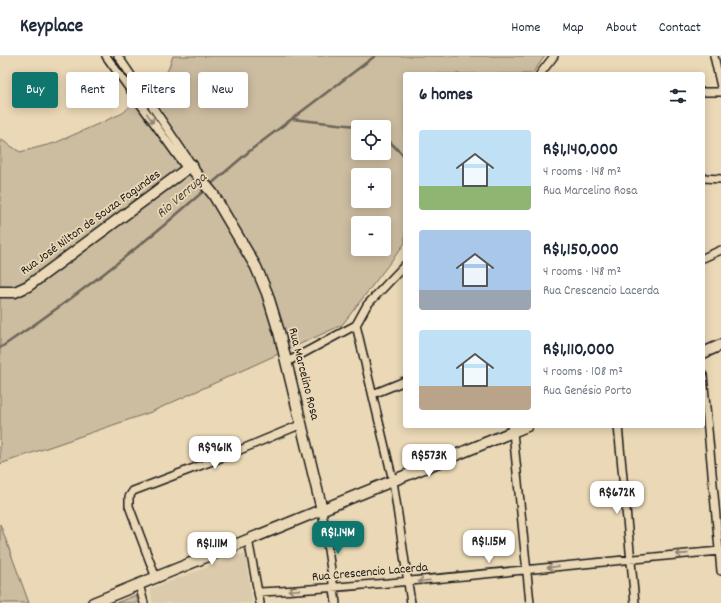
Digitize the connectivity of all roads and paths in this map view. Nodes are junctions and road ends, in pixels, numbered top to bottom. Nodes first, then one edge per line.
1 (106, 56) edge
2 (118, 56) edge
3 (554, 56) edge
4 (714, 56) edge
5 (542, 72) edge
6 (721, 87) edge
7 (705, 92) edge
8 (721, 92) edge
9 (193, 171) junction
10 (705, 178) edge
11 (721, 179) edge
12 (721, 250) edge
13 (705, 257) edge
14 (403, 267) edge
15 (0, 292) edge
16 (356, 325) junction
17 (721, 345) edge
18 (705, 352) edge
19 (287, 362) junction
20 (403, 381) edge
21 (373, 394) junction
22 (705, 396) edge
23 (302, 424) junction
24 (618, 428) edge
25 (512, 429) edge
26 (393, 481) junction
27 (322, 510) junction
28 (248, 539) junction
29 (720, 551) edge
30 (632, 558) junction
31 (527, 570) junction
32 (721, 571) edge
33 (156, 578) junction
34 (408, 582) junction
35 (139, 584) junction
36 (334, 588) junction
37 (259, 592) junction
38 (93, 603) edge
39 (144, 603) edge
40 (260, 603) edge
41 (336, 603) edge
42 (411, 603) edge
43 (530, 603) edge
44 (634, 603) edge

1 -> 9 street, Rua Marcelino Rosa
2 - 9 street, Rua Marcelino Rosa
3 - 5 street
4 - 6 street
7 - 8 street
9 - 15 street, Rua José Nilton de Souza Fagundes
9 - 19 street, Rua Marcelino Rosa
10 - 11 street
12 - 13 street
14 - 16 street
16 - 19 street
16 - 21 street
17 - 18 street
19 - 23 street, Rua Marcelino Rosa
20 - 21 street
21 - 26 street
22 - 29 street
23 - 27 street, Rua Marcelino Rosa
23 - 33 street
24 - 30 street
25 - 26 street
25 - 31 street
26 - 27 street
26 - 34 street
27 - 28 street
27 - 36 street, Rua Marcelino Rosa
28 - 33 street
28 - 37 street
29 -> 30 street, Rua Crescencio Lacerda
29 - 32 street
30 -> 31 street, Rua Crescencio Lacerda
30 - 44 street
31 -> 34 street, Rua Crescencio Lacerda
31 - 43 street
33 - 35 street
34 - 36 street, Rua Crescencio Lacerda
34 - 42 street
35 - 38 street
35 - 39 street
36 -> 37 street, Rua Crescencio Lacerda
36 - 41 street, Rua Marcelino Rosa
37 - 40 street

